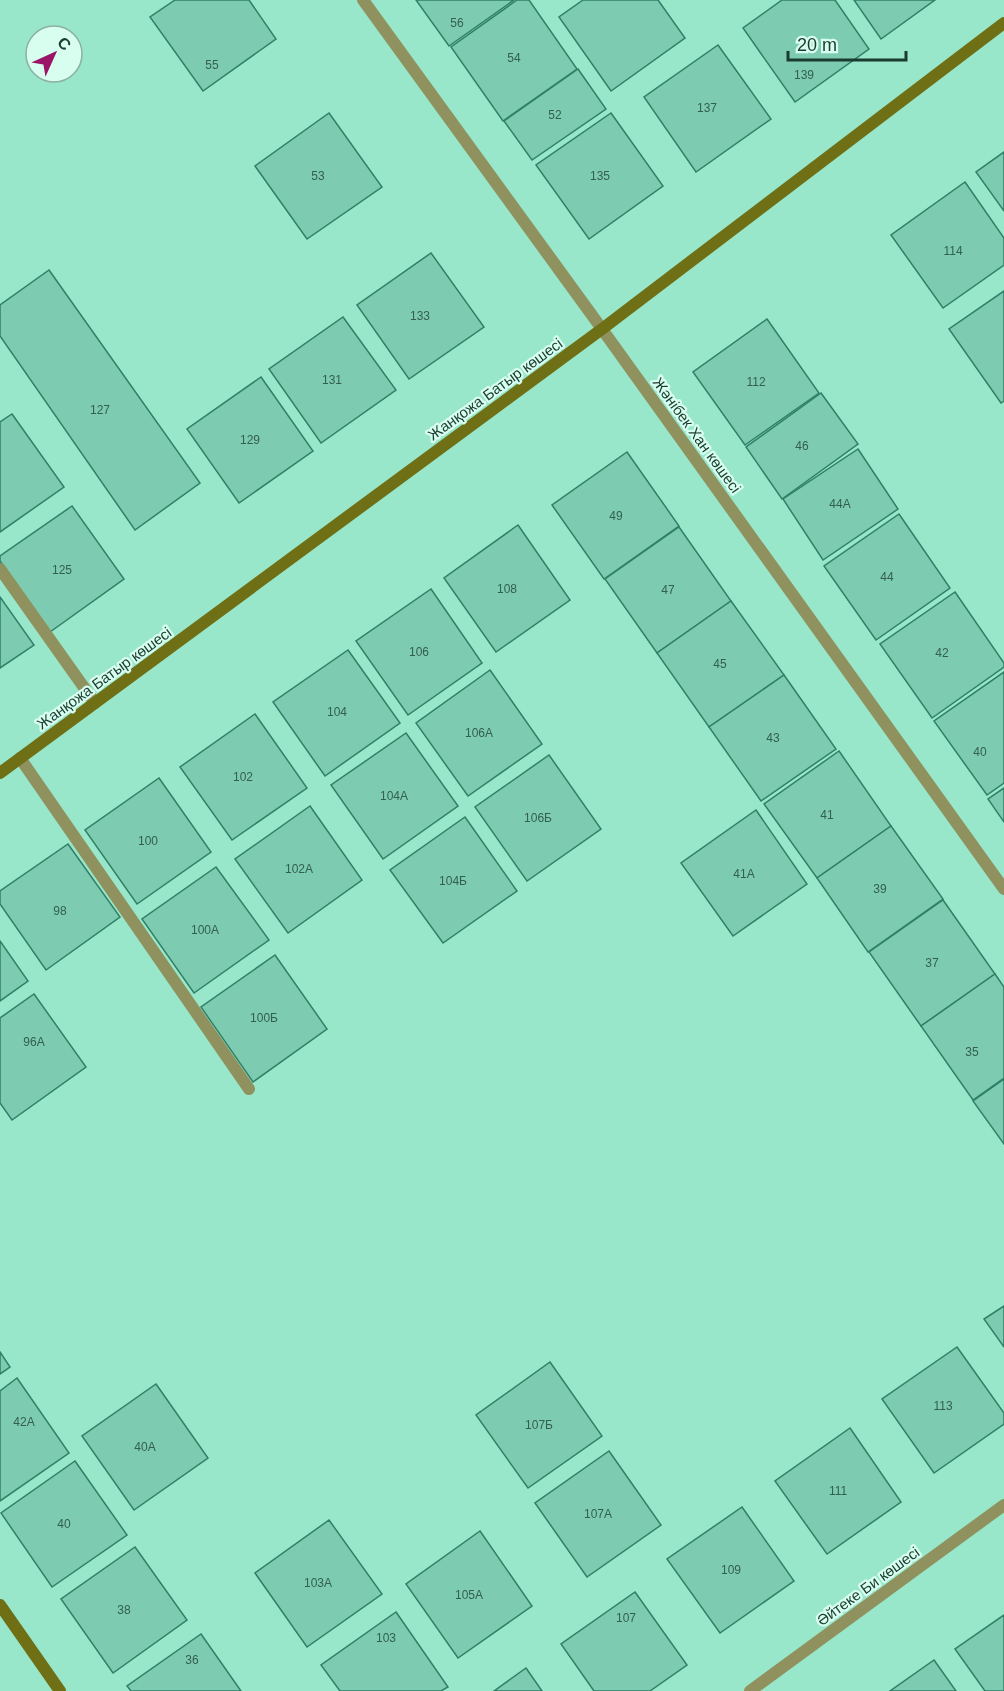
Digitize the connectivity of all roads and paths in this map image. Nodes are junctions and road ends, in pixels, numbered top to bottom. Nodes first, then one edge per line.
1 (363, 0) edge
2 (1004, 23) edge
3 (602, 329) junction
4 (0, 569) edge
5 (95, 703) junction
6 (20, 758) junction
7 (0, 774) edge
8 (1004, 889) edge
9 (249, 1089) dead end
10 (1004, 1505) edge
11 (0, 1605) edge
12 (60, 1691) edge
13 (750, 1691) edge

1 - 3 street, Жәнібек Хан көшесі
2 - 3 main road, Жанқожа Батыр көшесі
3 - 5 main road, Жанқожа Батыр көшесі
3 - 8 street, Жәнібек Хан көшесі
4 - 5 street
5 - 6 main road, Жанқожа Батыр көшесі
6 - 7 main road, Жанқожа Батыр көшесі
6 - 9 street
10 - 13 street, Әйтеке Би көшесі
11 - 12 main road

